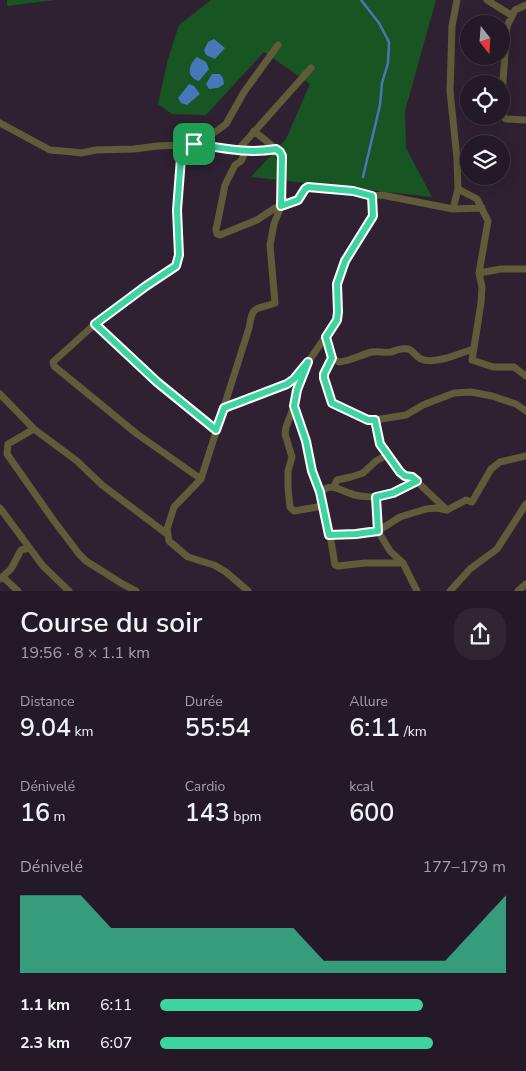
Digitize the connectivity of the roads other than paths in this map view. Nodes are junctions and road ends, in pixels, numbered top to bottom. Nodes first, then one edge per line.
1 (457, 0) edge
2 (487, 0) edge
3 (523, 4) edge
4 (511, 15) junction
5 (278, 45) dead end
6 (311, 68) dead end
7 (503, 75) edge
8 (510, 119) edge
9 (526, 120) edge
10 (0, 124) edge
11 (254, 131) junction
12 (194, 144) junction
13 (182, 145) junction
14 (276, 149) junction
15 (241, 151) junction
16 (458, 189) junction
17 (372, 196) junction
18 (281, 206) junction
19 (482, 208) junction
20 (453, 209) junction
21 (526, 269) edge
22 (479, 273) junction
23 (95, 324) junction
24 (326, 337) junction
25 (473, 349) junction
26 (332, 358) junction
27 (308, 362) junction
28 (526, 376) edge
29 (0, 394) edge
30 (294, 406) junction
31 (224, 408) junction
32 (526, 411) edge
33 (375, 420) junction
34 (34, 429) junction
35 (216, 430) junction
36 (389, 454) junction
37 (526, 456) edge
38 (201, 479) junction
39 (417, 481) junction
40 (334, 486) junction
41 (320, 492) junction
42 (376, 497) junction
43 (526, 504) edge
44 (323, 506) junction
45 (0, 508) edge
46 (447, 510) junction
47 (378, 531) junction
48 (167, 534) junction
49 (329, 535) junction
50 (29, 548) junction
51 (403, 563) junction
52 (1, 578) edge
53 (526, 584) edge
54 (18, 591) edge
55 (70, 591) edge
56 (136, 591) edge
57 (248, 591) edge
58 (417, 591) edge
59 (450, 591) edge
60 (518, 591) edge

1 - 16 street
2 - 4 street
3 - 4 street
4 - 7 street
5 - 12 street
6 - 11 street
8 - 9 street
10 - 13 street
11 - 14 street
11 - 15 street
12 - 13 street
12 - 15 street
13 - 23 street
14 - 15 street
14 - 18 street
15 - 18 street
16 - 19 street
16 - 20 street
17 - 18 street
17 - 20 street
17 - 24 street
18 - 31 street
19 - 20 street
19 - 22 street
21 - 22 street
22 - 25 street
23 - 35 street
23 - 38 street
24 - 26 street
24 - 27 street
25 - 26 street
25 - 28 street
26 - 33 street
27 - 30 street
27 - 31 street
29 - 34 street
30 - 41 street
30 - 44 street
31 - 35 street
32 - 33 street
33 - 36 street
34 - 48 street
34 - 56 street
35 - 38 street
36 - 39 street
36 - 40 street
37 - 46 street
38 - 48 street
39 - 42 street
39 - 46 street
40 - 41 street
40 - 42 street
41 - 44 street
42 - 47 street
43 - 59 street
44 - 49 street
45 - 50 street
46 - 47 street
47 - 49 street
47 - 51 street
48 - 57 street
49 - 51 street
50 - 52 street
50 - 55 street
51 - 58 street
52 - 54 street
53 - 60 street

